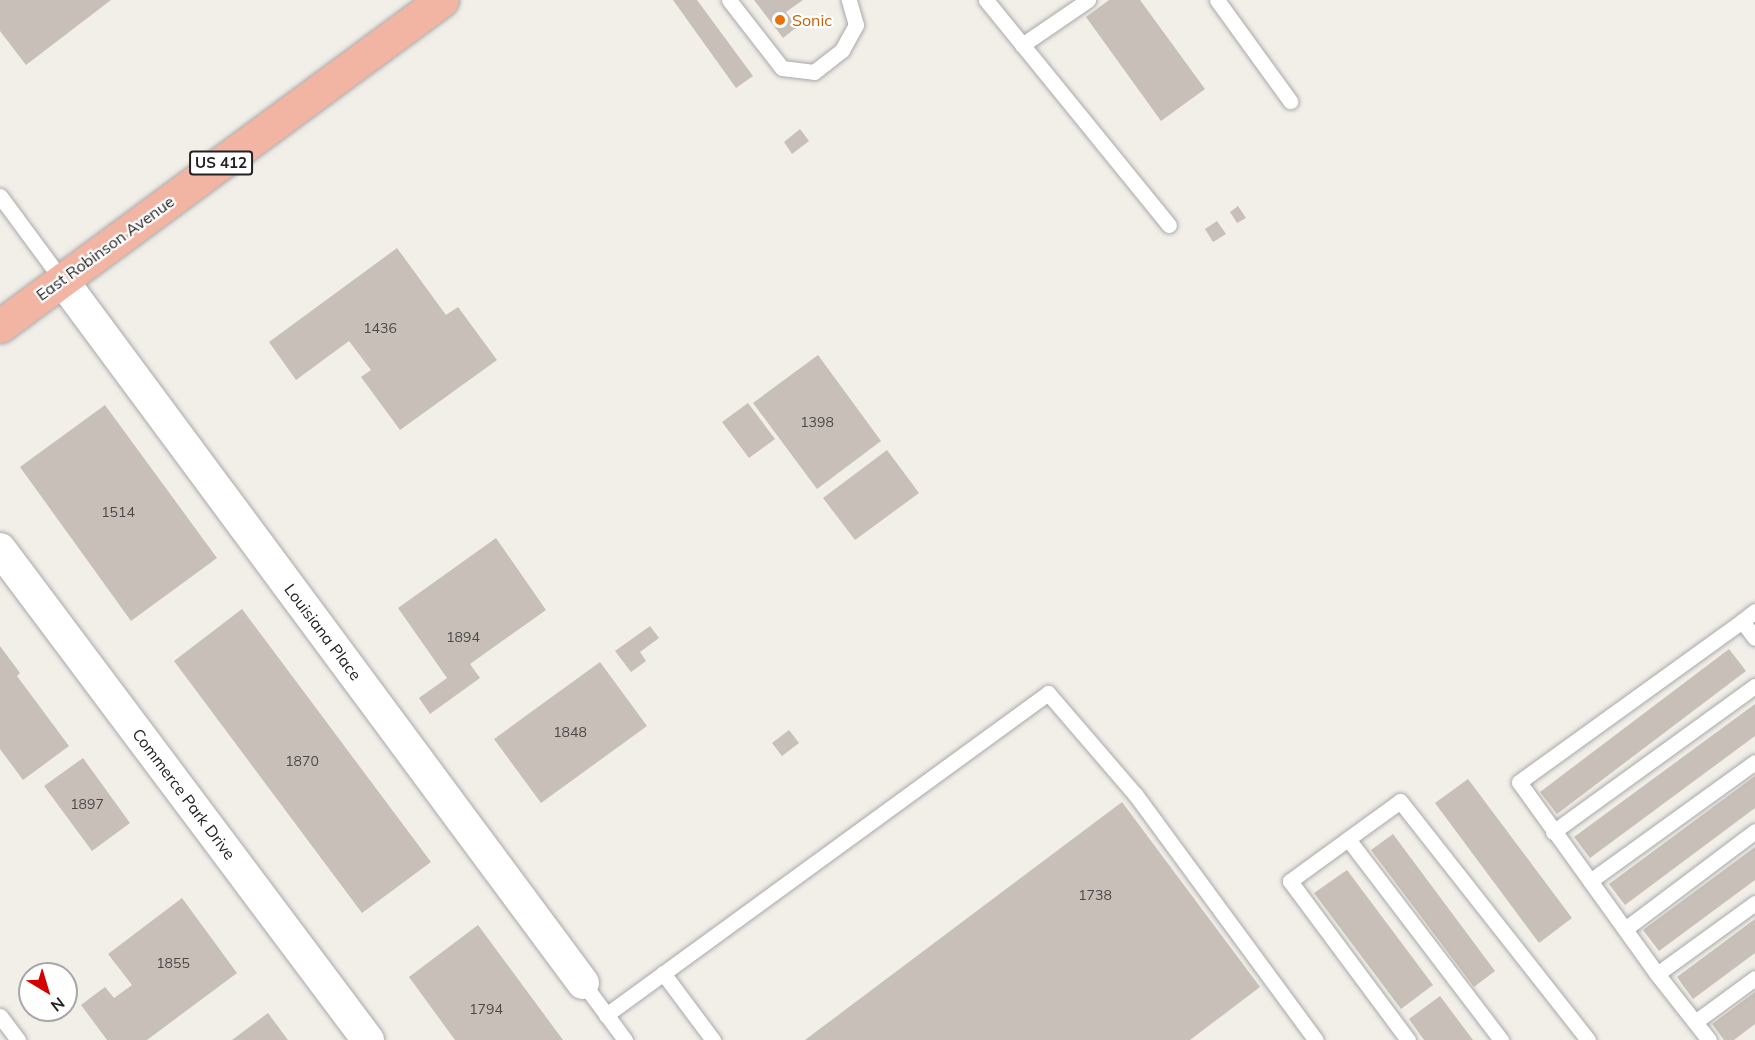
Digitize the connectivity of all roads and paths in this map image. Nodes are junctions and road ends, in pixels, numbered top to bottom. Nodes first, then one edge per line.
1 (442, 0) edge
2 (729, 0) edge
3 (849, 0) edge
4 (986, 0) edge
5 (1088, 0) edge
6 (1217, 0) edge
7 (1022, 45) junction
8 (1290, 101) dead end
9 (0, 196) edge
10 (1168, 225) dead end
11 (62, 280) junction
12 (0, 326) edge
13 (0, 549) edge
14 (1755, 611) edge
15 (1742, 621) junction
16 (1755, 638) edge
17 (1755, 686) edge
18 (1755, 762) edge
19 (1755, 831) edge
20 (1553, 832) junction
21 (1348, 838) junction
22 (1590, 881) junction
23 (1755, 903) edge
24 (1624, 929) junction
25 (663, 973) junction
26 (1657, 974) junction
27 (1755, 978) edge
28 (583, 983) joint
29 (606, 1015) junction
30 (0, 1016) edge
31 (1695, 1022) junction
32 (18, 1040) edge
33 (368, 1040) edge
34 (625, 1040) edge
35 (712, 1040) edge
36 (1316, 1040) edge
37 (1408, 1040) edge
38 (1501, 1040) edge
39 (1588, 1040) edge
40 (1709, 1040) edge

1 - 11 highway, East Robinson Avenue / US 412
2 - 3 lane
4 - 7 lane
5 - 7 lane
6 - 8 lane
7 - 10 lane
9 - 11 lane
11 - 12 highway, East Robinson Avenue / US 412
11 - 28 street, Louisiana Place
13 - 33 street, Commerce Park Drive
14 - 15 lane
15 - 16 lane
15 - 20 lane
17 - 20 lane
18 - 22 lane
19 - 24 lane
20 - 22 lane
21 - 37 lane
21 - 38 lane
21 - 39 lane
22 - 24 lane
23 - 26 lane
24 - 26 lane
25 - 29 lane
25 - 35 lane
25 - 36 lane
26 - 31 lane
27 - 31 lane
28 - 29 lane
29 - 34 lane
30 - 32 lane
31 - 40 lane

